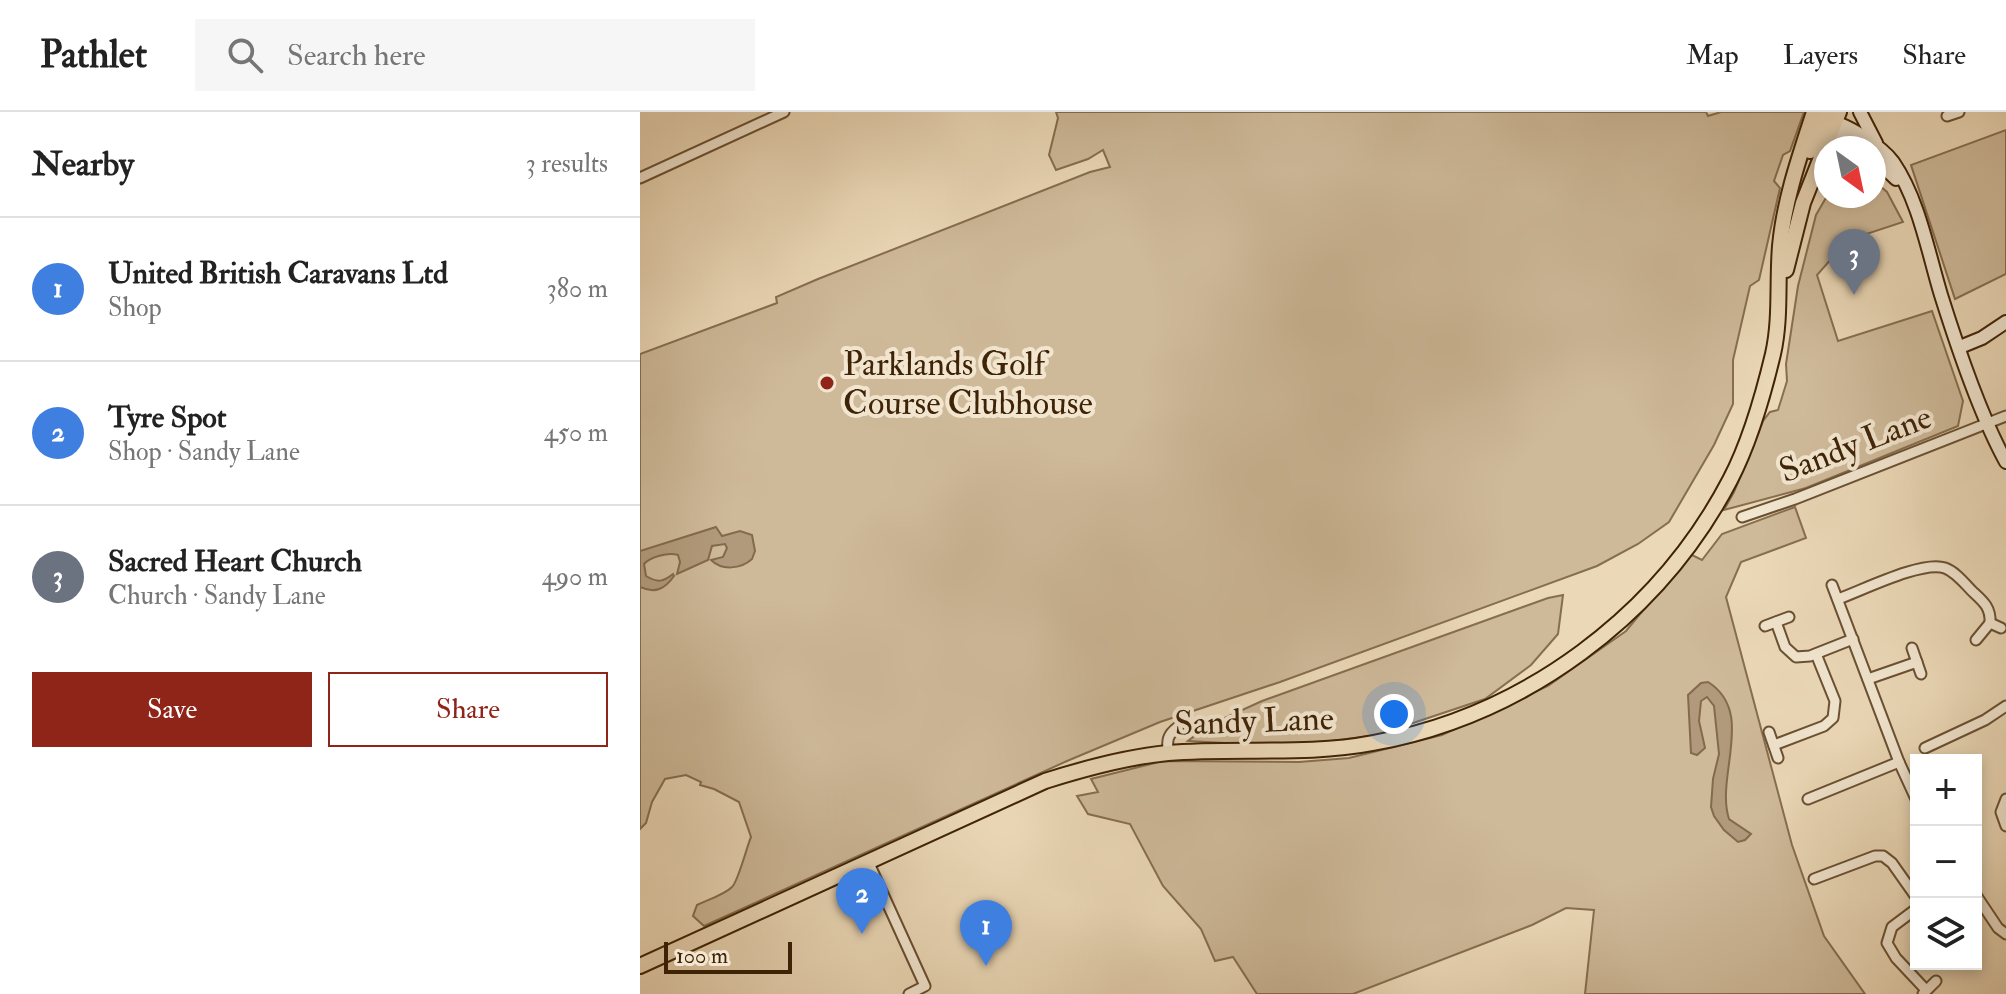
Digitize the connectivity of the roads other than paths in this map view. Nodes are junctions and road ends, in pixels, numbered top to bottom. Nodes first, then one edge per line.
1 (784, 112) edge
2 (1860, 112) edge
3 (1959, 112) edge
4 (1947, 116) dead end
5 (1828, 119) edge
6 (1847, 136) edge
7 (1852, 136) edge
8 (1870, 136) edge
9 (1886, 159) edge
10 (640, 178) edge
11 (1814, 182) edge
12 (1779, 310) junction
13 (2006, 322) edge
14 (1960, 347) junction
15 (2006, 416) edge
16 (1988, 423) junction
17 (2006, 462) edge
18 (1742, 517) dead end
19 (1832, 585) dead end
20 (1838, 599) junction
21 (1789, 617) dead end
22 (1776, 622) junction
23 (1990, 623) junction
24 (1765, 626) dead end
25 (2001, 628) dead end
26 (1853, 639) junction
27 (1976, 640) dead end
28 (1912, 648) dead end
29 (1816, 654) junction
30 (1917, 662) junction
31 (1921, 674) dead end
32 (1868, 679) junction
33 (2006, 706) edge
34 (1178, 727) dead end
35 (1937, 728) dead end
36 (1769, 732) dead end
37 (1943, 740) junction
38 (1774, 745) junction
39 (1925, 748) dead end
40 (1168, 753) junction
41 (1778, 758) dead end
42 (1899, 762) junction
43 (1822, 780) dead end
44 (1910, 786) edge
45 (1826, 792) junction
46 (1808, 799) dead end
47 (2006, 799) edge
48 (2006, 826) edge
49 (1826, 860) dead end
50 (868, 861) junction
51 (1831, 873) junction
52 (1814, 879) dead end
53 (1910, 888) edge
54 (1978, 898) edge
55 (1910, 914) edge
56 (2006, 934) edge
57 (640, 966) edge
58 (1936, 981) dead end
59 (927, 990) edge
60 (1924, 992) edge
61 (909, 994) edge

1 - 10 street
2 - 8 main road
3 - 4 street
5 - 6 main road
5 - 7 main road
5 - 12 main road, Sandy Lane
9 - 14 main road
11 - 12 main road, Sandy Lane
12 - 40 main road, Sandy Lane
13 - 14 main road
14 - 16 main road
15 - 16 street, Sandy Lane
16 - 17 main road
16 - 18 street, Sandy Lane
19 - 20 street
20 - 23 street
20 - 26 street
21 - 22 street
22 - 24 street
22 - 29 street
23 - 25 street
23 - 27 street
26 - 29 street
26 - 32 street
28 - 30 street
29 - 38 street
30 - 31 street
30 - 32 street
32 - 42 street
33 - 37 street
34 - 40 street
35 - 37 street
36 - 38 street
37 - 39 street
38 - 41 street
40 - 50 main road, Sandy Lane
42 - 44 street
42 - 45 street
43 - 45 street
45 - 46 street
47 - 48 street
49 - 51 street
50 - 57 main road, Sandy Lane
50 - 59 street
51 - 52 street
51 - 53 street
54 - 56 street
55 - 60 street
58 - 60 street
59 - 61 street

